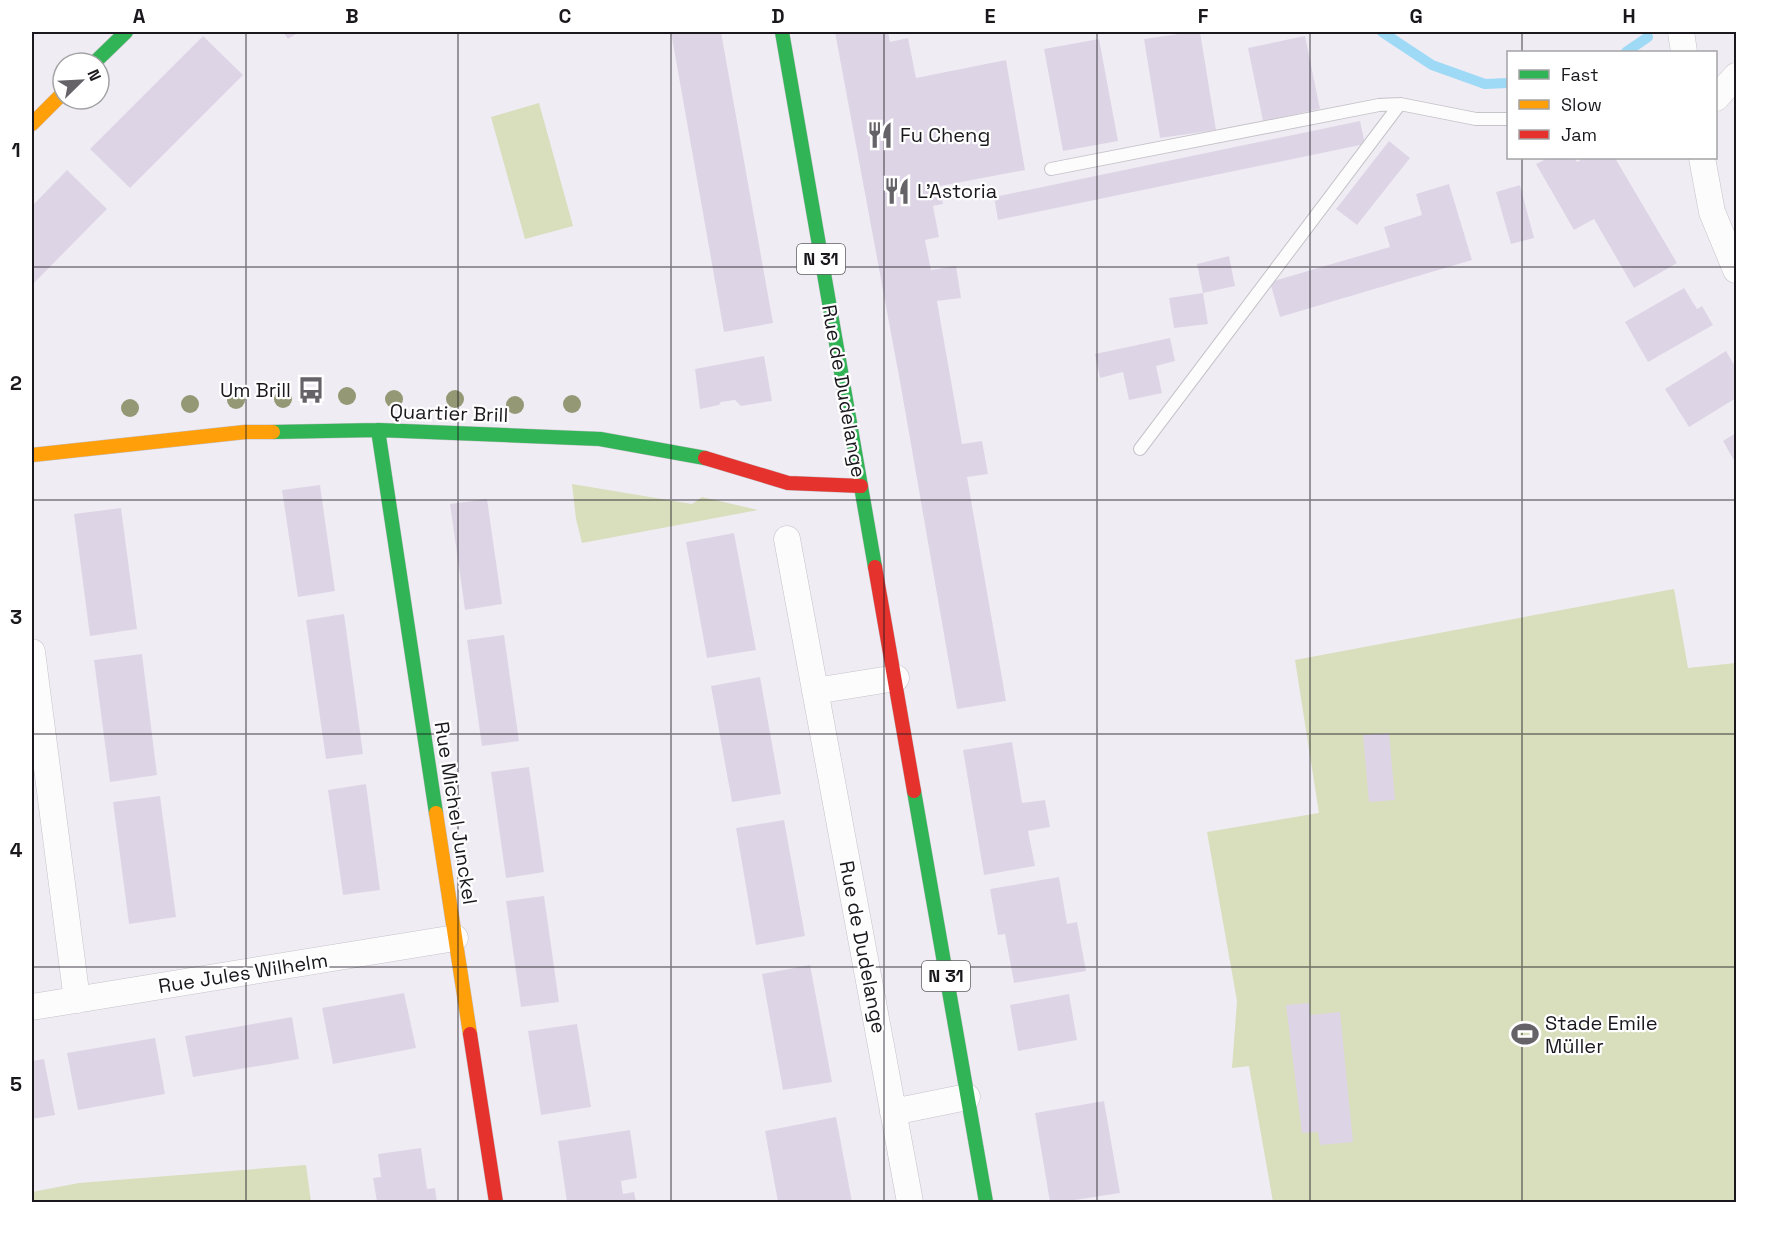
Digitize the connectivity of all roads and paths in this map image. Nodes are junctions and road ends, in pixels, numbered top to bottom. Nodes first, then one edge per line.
1 (126, 32) edge
2 (782, 32) edge
3 (1681, 32) edge
4 (106, 51) edge
5 (1684, 51) edge
6 (1737, 76) edge
7 (1717, 97) edge
8 (1400, 104) junction
9 (51, 105) edge
10 (1507, 119) edge
11 (32, 124) edge
12 (1702, 159) edge
13 (1051, 169) dead end
14 (1737, 270) edge
15 (378, 430) junction
16 (1140, 449) dead end
17 (32, 455) edge
18 (861, 486) junction
19 (787, 539) dead end
20 (32, 652) edge
21 (33, 678) edge
22 (896, 678) junction
23 (815, 691) junction
24 (455, 938) junction
25 (77, 1000) junction
26 (32, 1007) edge
27 (967, 1097) junction
28 (893, 1112) junction
29 (496, 1203) edge
30 (910, 1203) edge
31 (986, 1203) edge

1 - 4 street
2 - 18 street, Rue de Dudelange / N 31
3 - 5 street
6 - 7 street
8 - 10 lane
8 - 13 lane
8 - 16 lane
9 - 11 street
12 - 14 street
15 - 17 street, Quartier Brill
15 - 18 street, Quartier Brill
15 - 24 street, Rue Michel Junckel
18 - 22 street, Rue de Dudelange / N 31
19 - 23 street, Rue de Dudelange
20 - 21 street
21 - 25 street
22 - 23 street
22 - 27 street, Rue de Dudelange / N 31
23 - 28 street, Rue de Dudelange
24 - 25 street, Rue Jules Wilhelm
24 - 29 street, Rue Michel Junckel
25 - 26 street, Rue Jules Wilhelm
27 - 28 street
27 - 31 street, Rue de Dudelange / N 31
28 - 30 street, Rue de Dudelange

